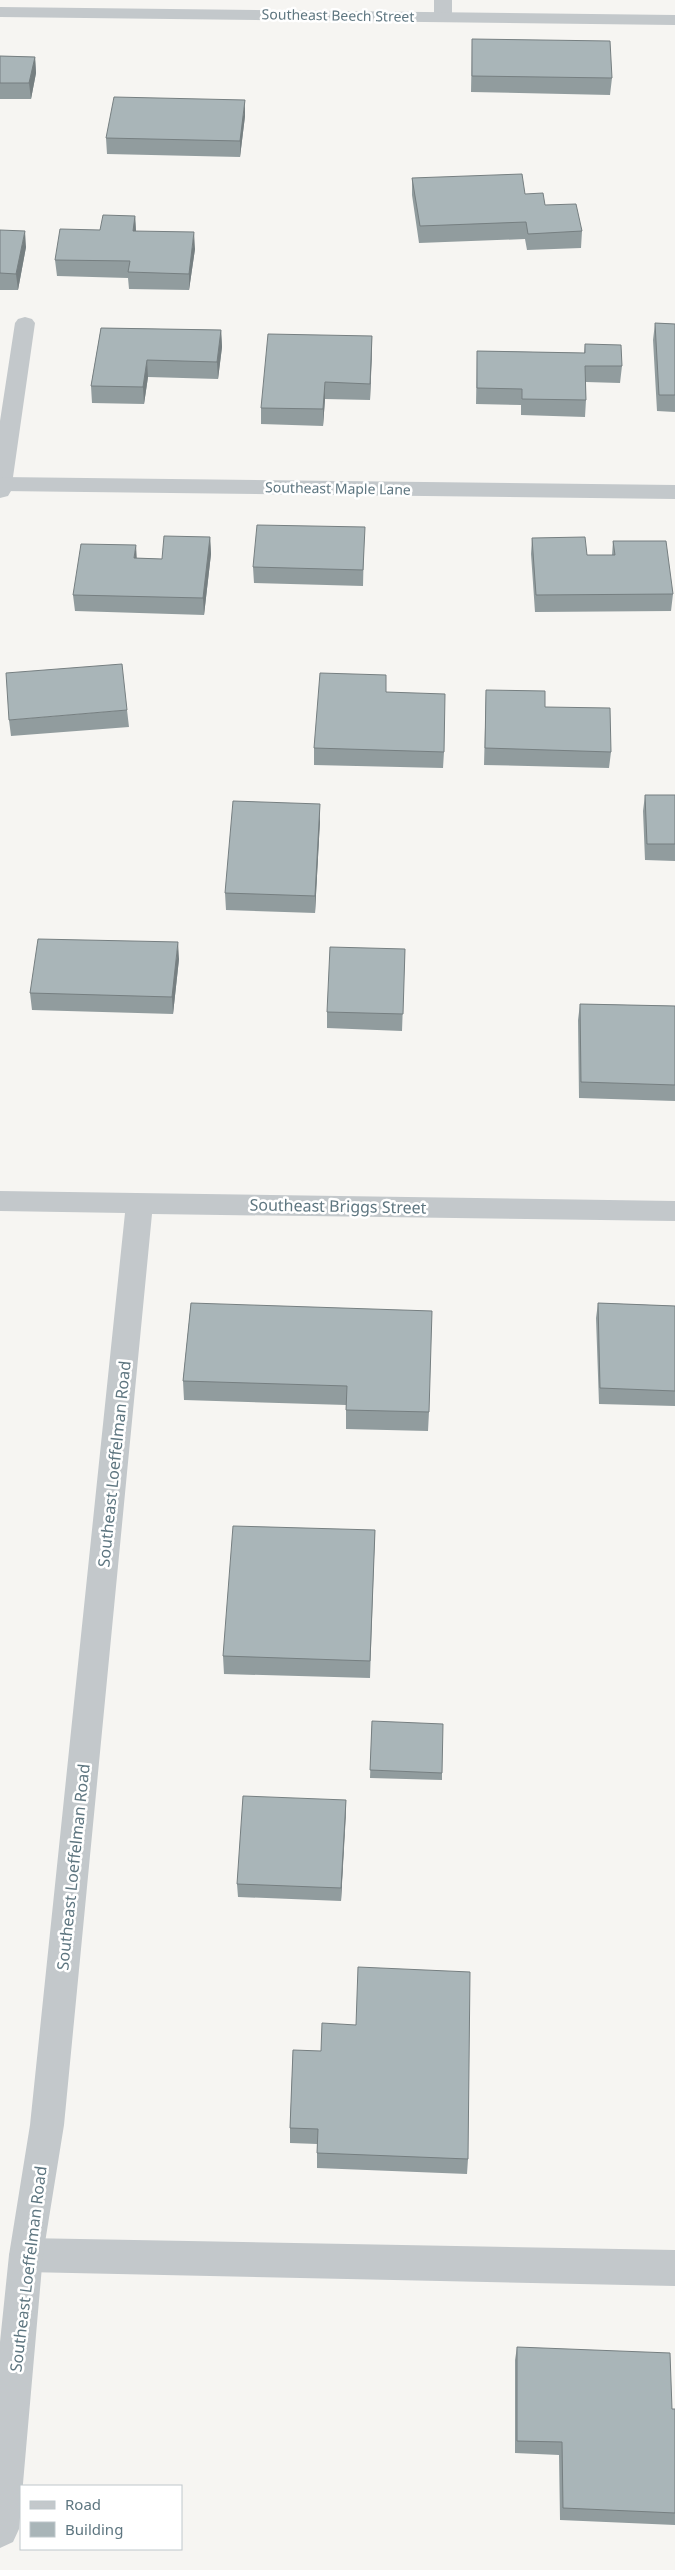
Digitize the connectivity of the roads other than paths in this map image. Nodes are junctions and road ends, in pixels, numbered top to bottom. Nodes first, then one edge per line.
1 (443, 8) edge
2 (0, 12) edge
3 (675, 20) edge
4 (25, 323) dead end
5 (0, 487) edge
6 (675, 492) edge
7 (0, 1202) edge
8 (140, 1203) junction
9 (675, 1211) edge
10 (26, 2255) junction
11 (675, 2268) edge
12 (0, 2529) edge

1 - 2 street, Southeast Beech Street
1 - 3 street, Southeast Beech Street
4 - 5 street
5 - 6 street, Southeast Maple Lane
7 - 8 street, Southeast Briggs Street
8 - 9 street, Southeast Briggs Street
8 - 10 street, Southeast Loeffelman Road
10 - 11 street
10 - 12 street, Southeast Loeffelman Road

